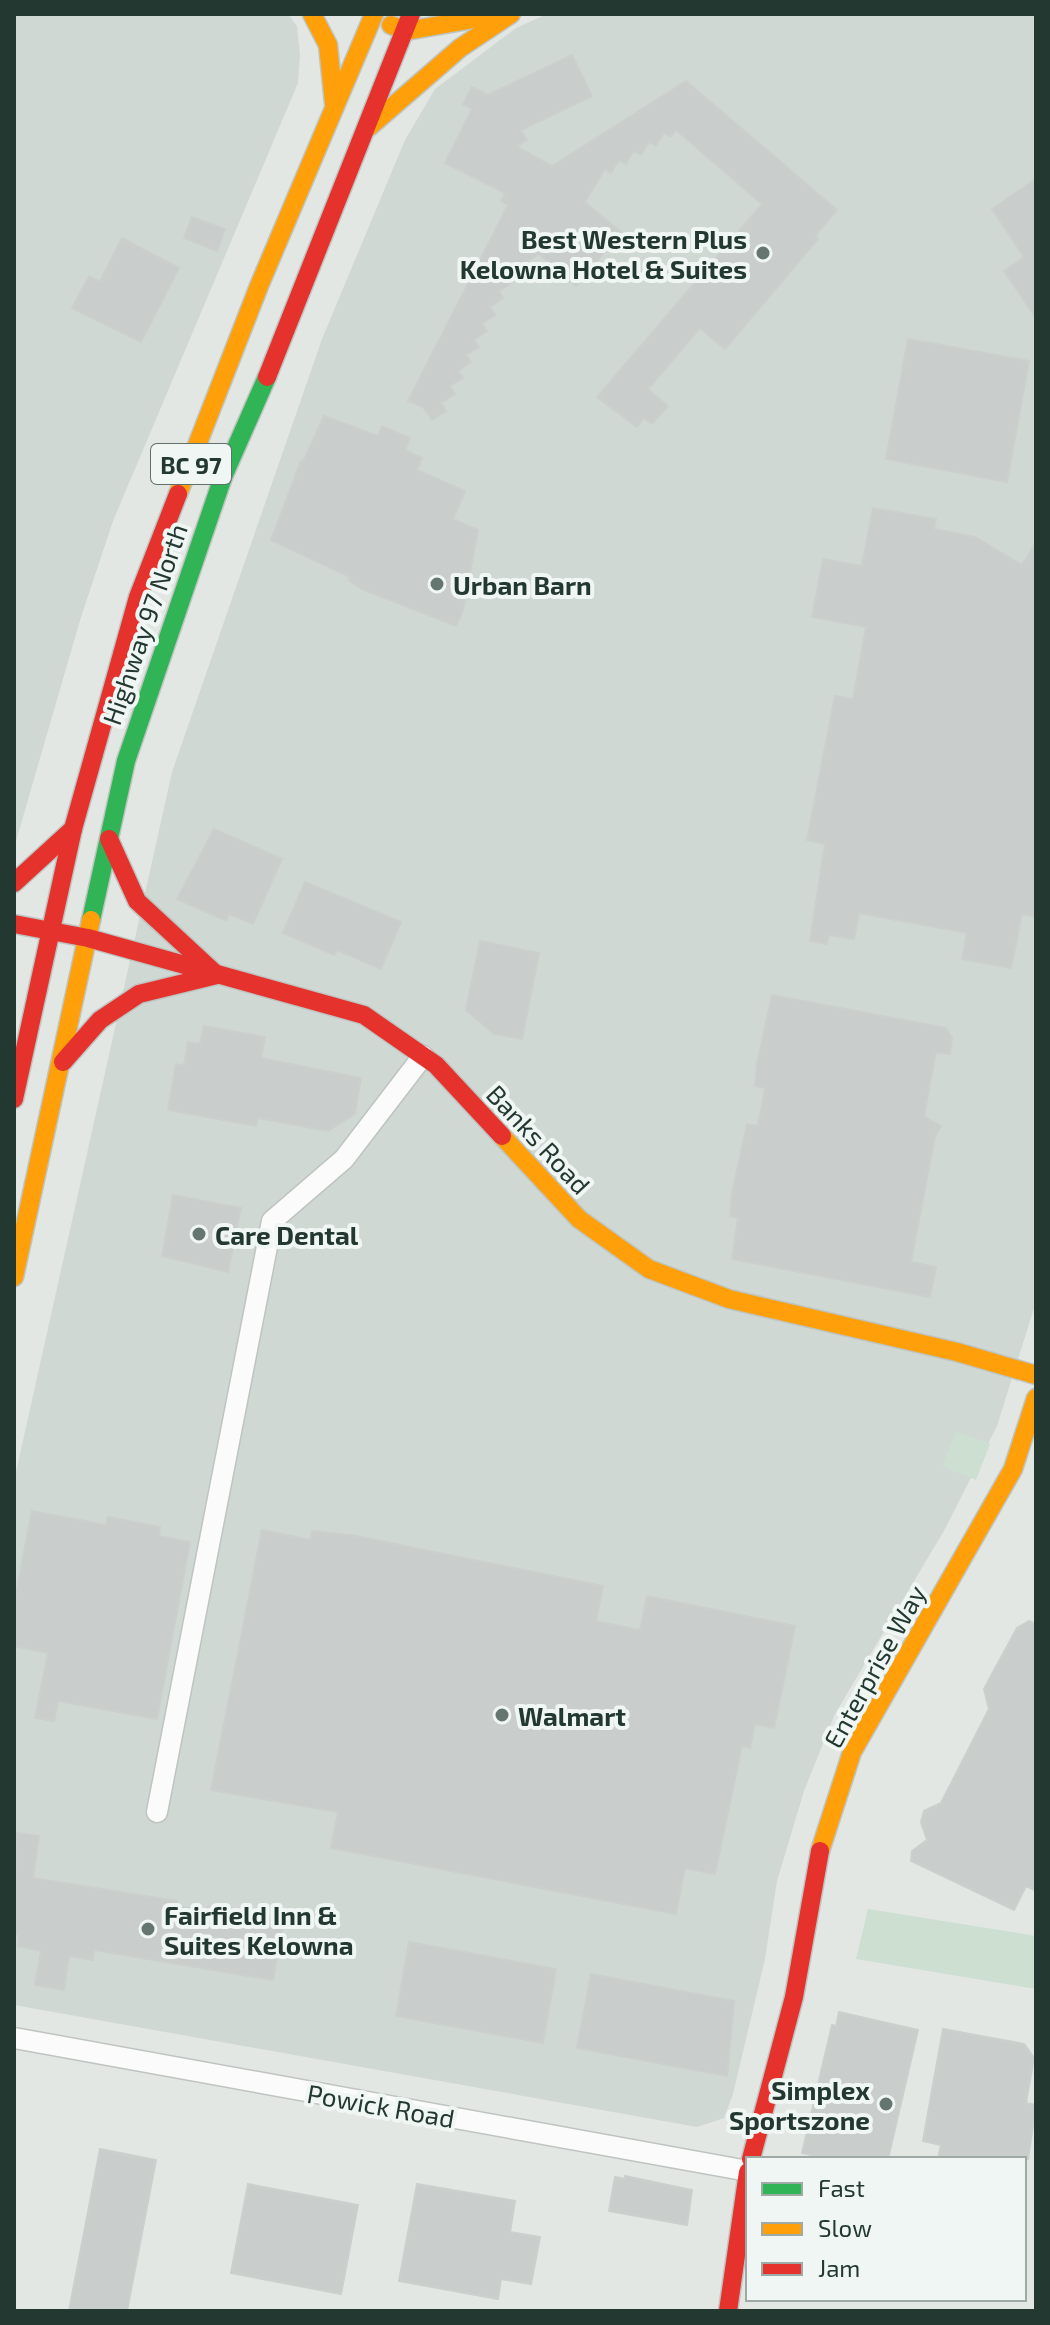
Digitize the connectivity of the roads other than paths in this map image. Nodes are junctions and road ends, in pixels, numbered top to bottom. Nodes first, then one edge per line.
1 (312, 14) edge
2 (503, 14) edge
3 (511, 14) edge
4 (369, 16) edge
5 (408, 23) edge
6 (335, 108) junction
7 (365, 130) junction
8 (73, 829) junction
9 (109, 839) junction
10 (14, 883) edge
11 (14, 924) edge
12 (51, 931) junction
13 (88, 938) junction
14 (217, 975) junction
15 (14, 1021) edge
16 (26, 1042) junction
17 (423, 1056) junction
18 (60, 1066) junction
19 (14, 1099) edge
20 (14, 1277) edge
21 (1036, 1375) edge
22 (1036, 1398) edge
23 (157, 1812) dead end
24 (14, 2038) edge
25 (752, 2157) edge
26 (746, 2172) edge
27 (746, 2186) edge
28 (728, 2311) edge

1 - 6 main road
2 - 5 main road
3 - 7 main road
4 - 5 main road
4 - 6 main road, Highway 97 North / BC 97
5 - 7 main road, Highway 97 North / BC 97
6 - 8 main road, Highway 97 North / BC 97
7 - 9 main road, Highway 97 North / BC 97
8 - 10 main road
8 - 12 main road, Highway 97 North / BC 97
9 - 13 main road, Highway 97 North / BC 97
9 - 14 main road
11 - 12 main road, Banks Road
12 - 13 main road, Banks Road
12 - 16 main road, Highway 97 North / BC 97
13 - 14 main road, Banks Road
13 - 18 main road, Highway 97 North / BC 97
14 - 17 main road, Banks Road
14 - 18 main road
15 - 16 main road
16 - 19 main road, Highway 97 North / BC 97
17 - 21 main road, Banks Road
17 - 23 street
18 - 20 main road, Highway 97 North / BC 97
22 - 25 main road, Enterprise Way
24 - 26 street, Powick Road
27 - 28 main road

